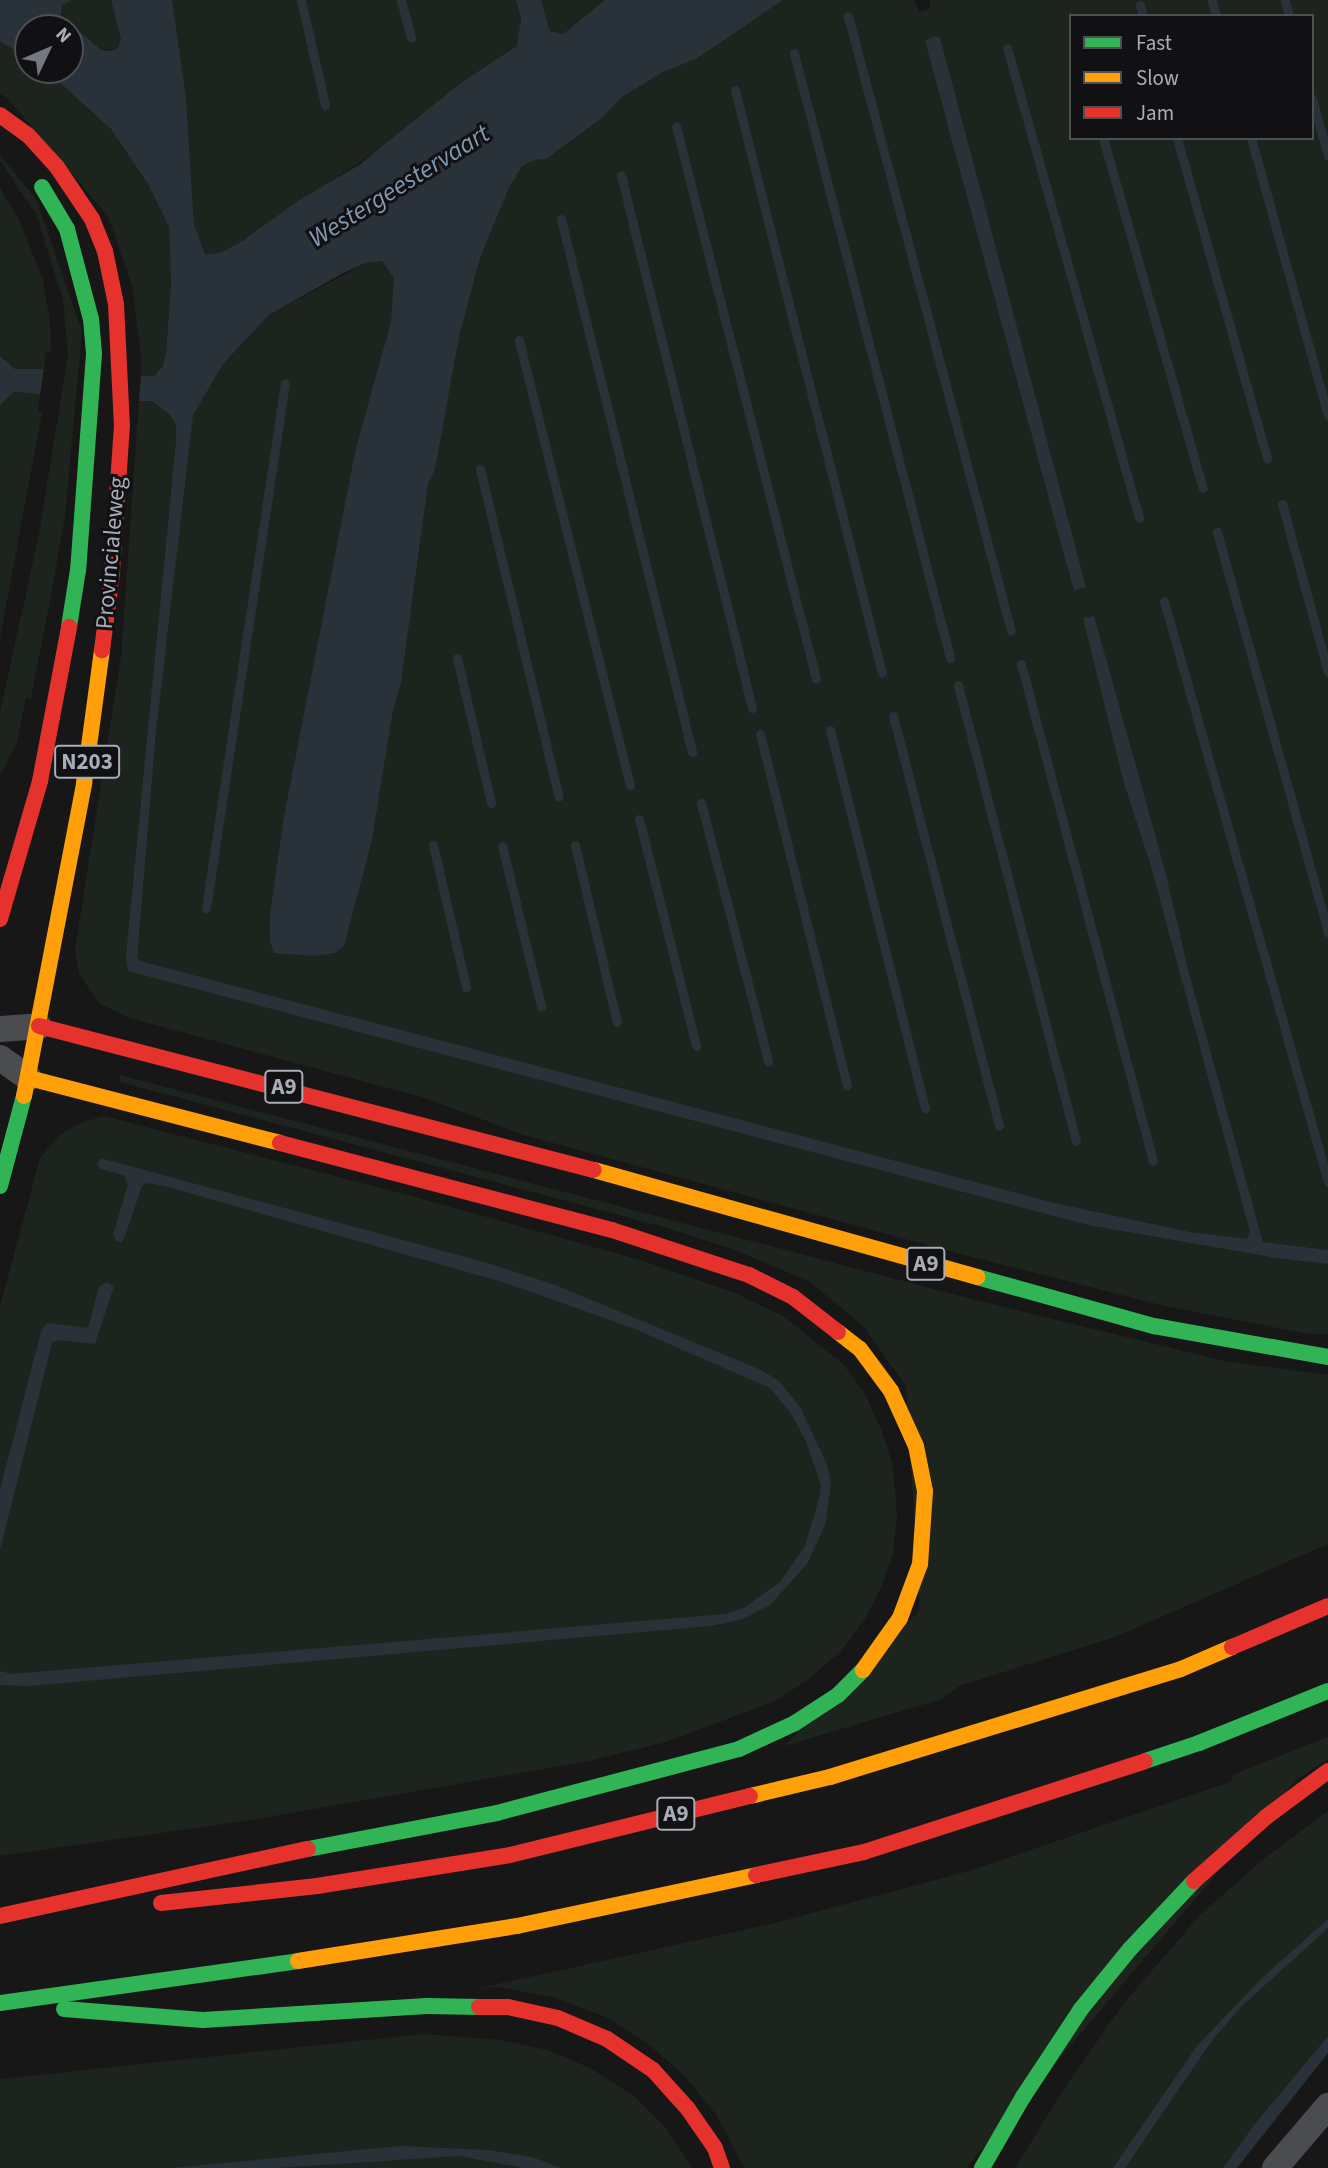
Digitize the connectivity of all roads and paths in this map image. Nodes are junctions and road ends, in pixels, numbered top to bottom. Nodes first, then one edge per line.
1 (0, 115) edge
2 (33, 177) dead end
3 (0, 919) edge
4 (39, 1026) junction
5 (0, 1029) edge
6 (0, 1058) edge
7 (29, 1078) junction
8 (0, 1186) edge
9 (1328, 1357) edge
10 (1328, 1606) edge
11 (1328, 1691) edge
12 (1328, 1771) edge
13 (138, 1906) dead end
14 (110, 1909) dead end
15 (0, 1916) edge
16 (0, 1922) edge
17 (0, 2003) edge
18 (1328, 2106) edge
19 (722, 2168) edge
20 (982, 2168) edge
21 (1275, 2168) edge

1 - 4 main road, Provincialeweg / N203
2 - 3 main road, Provincialeweg / N203
4 - 5 street
4 - 7 main road, Provincialeweg
4 - 9 main road, A9
6 - 7 street
7 - 8 main road, Provincialeweg
7 - 15 main road, A9
10 - 13 main road, A9
11 - 17 main road
12 - 20 main road
14 - 16 main road
17 - 19 main road
18 - 21 street

